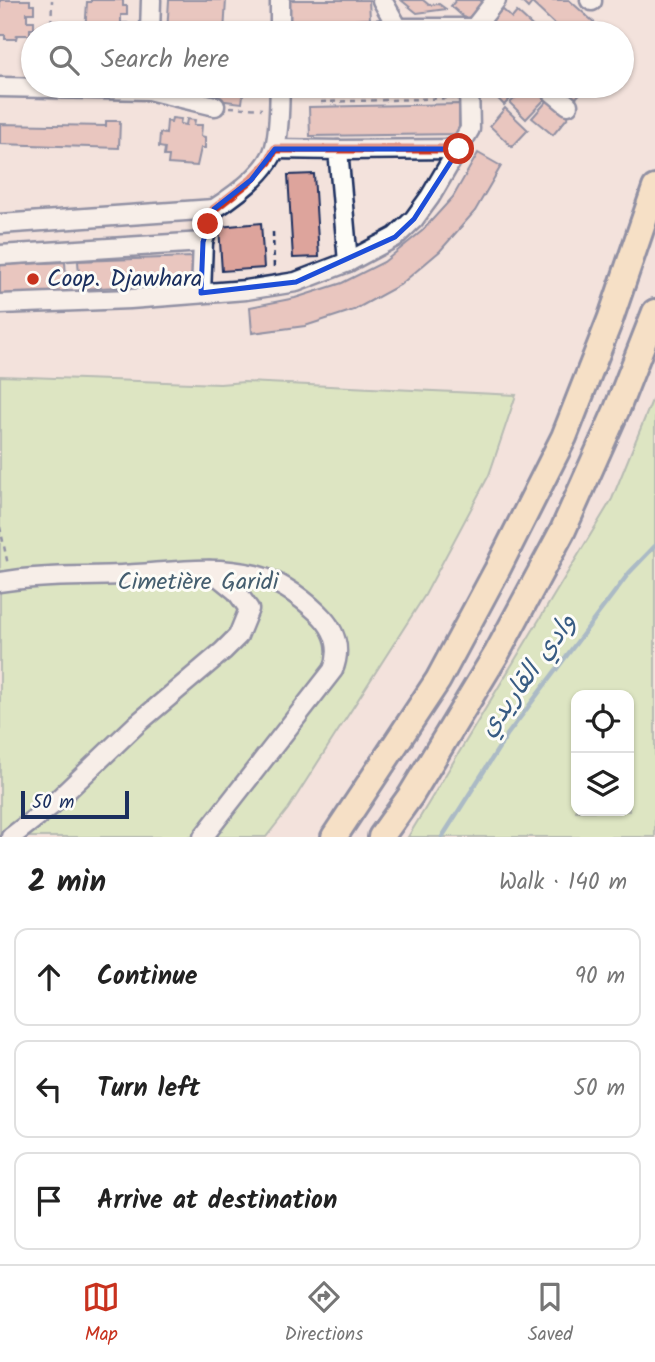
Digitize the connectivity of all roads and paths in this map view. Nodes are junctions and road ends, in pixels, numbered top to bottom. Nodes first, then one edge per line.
1 (52, 0) edge
2 (151, 0) edge
3 (280, 0) edge
4 (382, 0) edge
5 (496, 0) edge
6 (51, 21) edge
7 (150, 21) edge
8 (281, 21) edge
9 (394, 21) edge
10 (484, 21) edge
11 (0, 87) edge
12 (21, 87) edge
13 (185, 98) edge
14 (280, 98) edge
15 (455, 98) dead end
16 (469, 98) edge
17 (560, 98) edge
18 (321, 102) dead end
19 (568, 105) dead end
20 (215, 106) joint
21 (279, 110) junction
22 (275, 149) junction
23 (459, 149) junction
24 (338, 150) junction
25 (655, 188) edge
26 (214, 209) junction
27 (0, 224) edge
28 (272, 232) dead end
29 (203, 242) junction
30 (0, 255) edge
31 (348, 262) junction
32 (275, 285) junction
33 (201, 293) junction
34 (0, 304) edge
35 (655, 312) edge
36 (0, 527) edge
37 (210, 570) junction
38 (6, 581) edge
39 (11, 837) edge
40 (203, 837) edge
41 (334, 837) edge
42 (381, 837) edge

1 - 6 path
2 - 7 street
3 - 8 street
4 - 9 street
5 - 10 street
11 - 12 street
13 - 20 street
14 - 21 street
15 - 18 path
16 - 23 street
17 - 19 street
20 - 21 path
21 - 22 street
22 - 24 street
22 - 26 street
23 - 24 street
23 - 31 street
24 - 31 street
25 - 41 highway
26 - 27 street
26 - 29 street
28 - 32 path
29 - 30 street
29 - 33 street
31 - 32 street
32 - 33 street
33 - 34 street
35 - 42 highway
36 - 38 path
37 - 38 street
37 - 39 street
37 - 40 street

